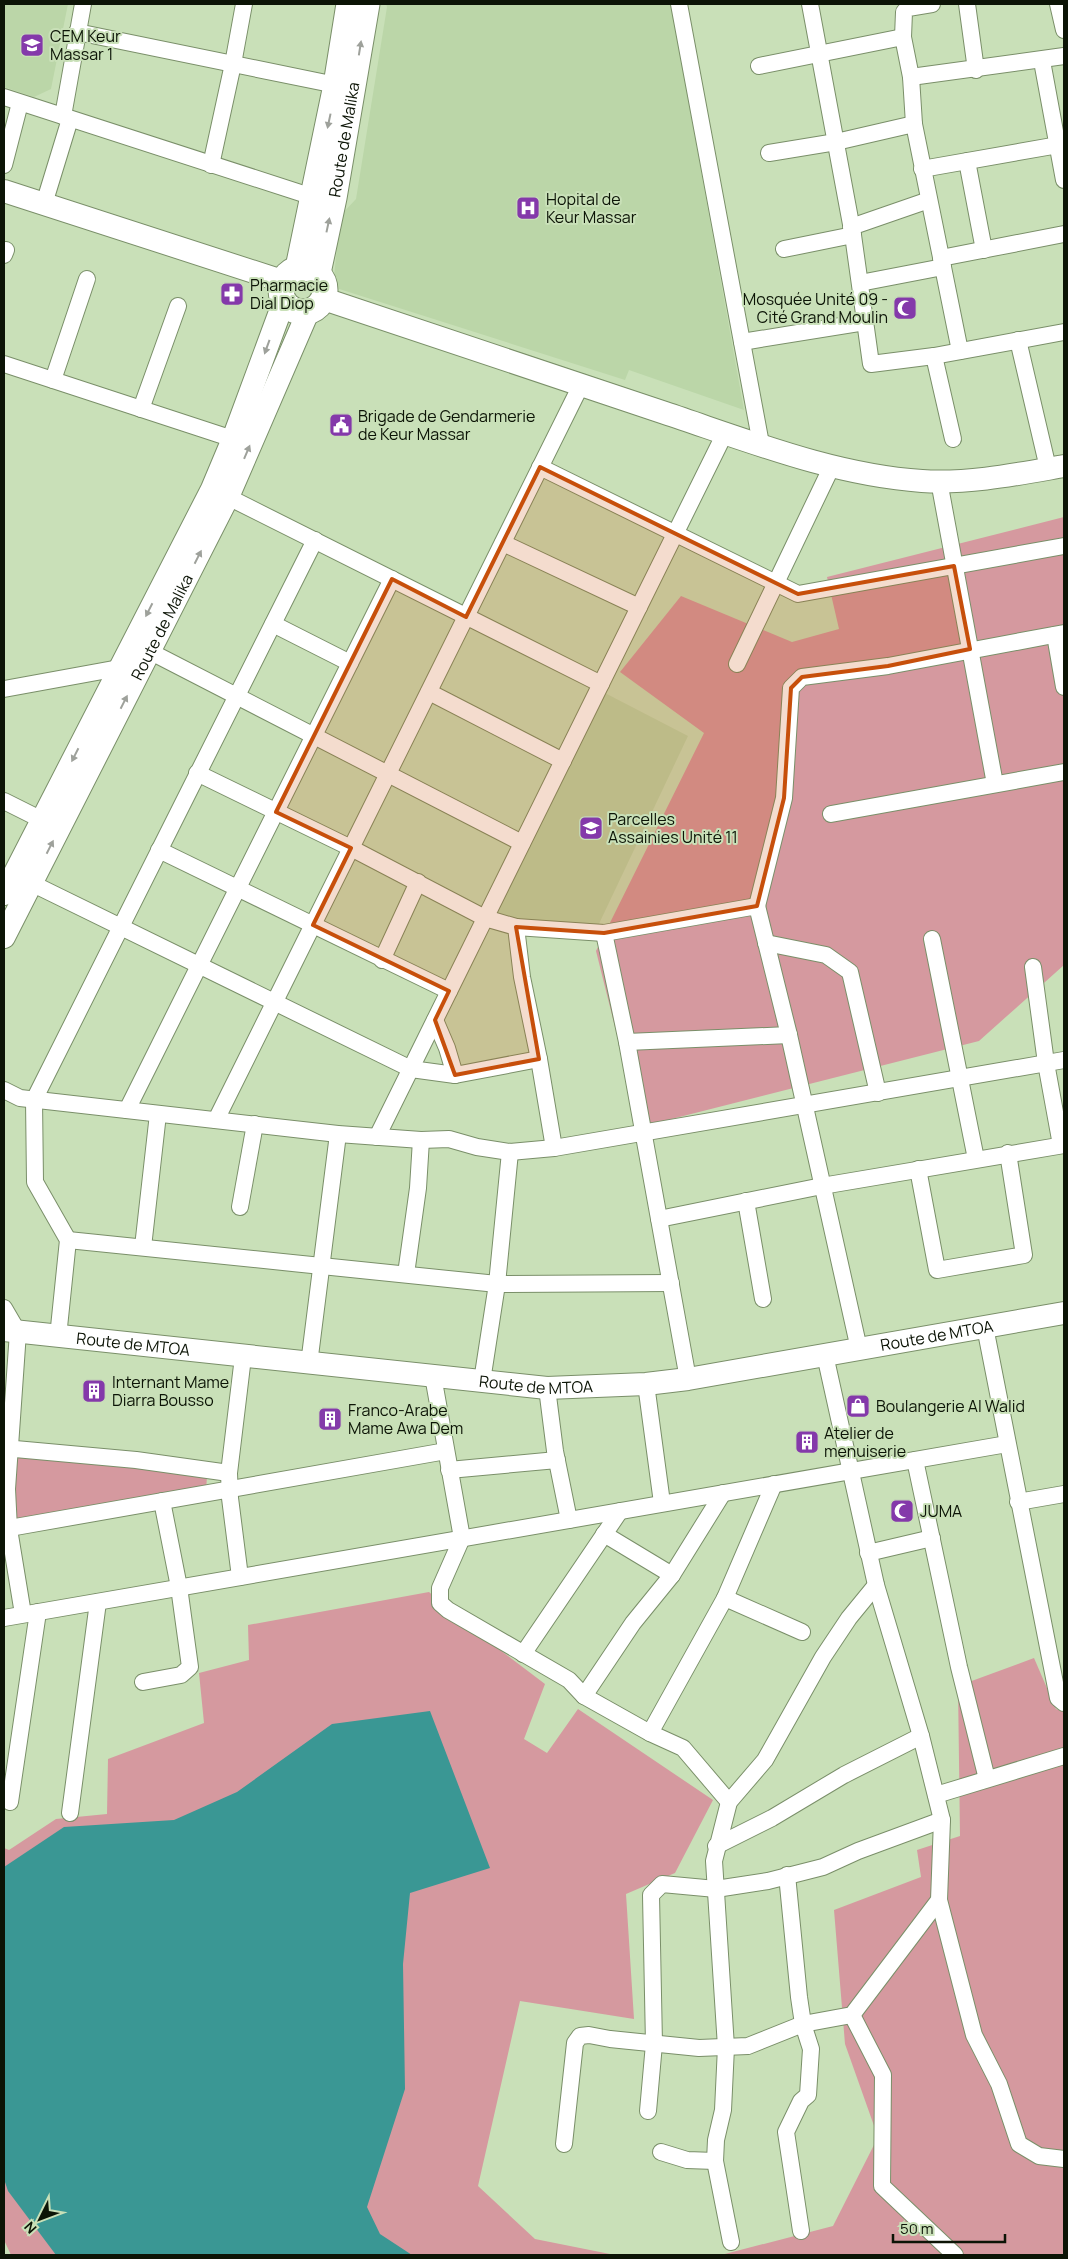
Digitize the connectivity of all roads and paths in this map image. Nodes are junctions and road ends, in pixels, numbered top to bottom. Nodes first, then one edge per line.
1 (83, 4) edge
2 (244, 4) edge
3 (349, 4) edge
4 (367, 4) edge
5 (679, 4) edge
6 (810, 4) edge
7 (932, 4) edge
8 (967, 4) edge
9 (1058, 4) edge
10 (1064, 30) edge
11 (78, 32) junction
12 (903, 37) junction
13 (819, 54) junction
14 (1064, 56) edge
15 (1042, 61) junction
16 (234, 64) junction
17 (759, 66) dead end
18 (976, 70) junction
19 (911, 77) junction
20 (336, 85) junction
21 (4, 97) edge
22 (20, 102) junction
23 (66, 118) junction
24 (914, 124) junction
25 (836, 142) junction
26 (1061, 144) edge
27 (769, 153) dead end
28 (967, 161) junction
29 (4, 165) edge
30 (211, 165) junction
31 (922, 169) junction
32 (1064, 180) edge
33 (4, 191) edge
34 (313, 198) junction
35 (928, 200) junction
36 (44, 204) junction
37 (852, 231) junction
38 (1064, 234) edge
39 (784, 250) dead end
40 (984, 250) junction
41 (942, 262) junction
42 (87, 279) dead end
43 (296, 281) junction
44 (860, 283) junction
45 (178, 306) dead end
46 (316, 306) junction
47 (865, 322) junction
48 (1064, 332) edge
49 (1018, 340) junction
50 (742, 342) junction
51 (960, 351) junction
52 (934, 356) junction
53 (4, 364) edge
54 (53, 380) junction
55 (581, 385) junction
56 (141, 409) junction
57 (725, 433) junction
58 (233, 439) junction
59 (953, 439) dead end
60 (761, 444) junction
61 (832, 466) junction
62 (1056, 467) edge
63 (540, 468) junction
64 (939, 481) junction
65 (228, 497) junction
66 (675, 533) junction
67 (314, 540) junction
68 (503, 542) junction
69 (1064, 546) edge
70 (954, 566) junction
71 (392, 580) junction
72 (776, 583) junction
73 (639, 607) junction
74 (466, 617) junction
75 (273, 624) junction
76 (1060, 634) edge
77 (970, 649) junction
78 (150, 651) junction
79 (350, 663) junction
80 (737, 664) dead end
81 (119, 668) junction
82 (601, 684) junction
83 (1064, 686) edge
84 (4, 690) edge
85 (429, 692) junction
86 (236, 696) junction
87 (314, 736) junction
88 (563, 761) junction
89 (1064, 772) edge
90 (197, 773) junction
91 (388, 774) junction
92 (995, 784) junction
93 (4, 802) edge
94 (276, 812) junction
95 (831, 814) dead end
96 (42, 820) junction
97 (522, 843) junction
98 (351, 848) junction
99 (159, 850) junction
100 (418, 882) junction
101 (31, 883) junction
102 (237, 889) junction
103 (4, 894) edge
104 (757, 906) junction
105 (485, 918) junction
106 (313, 925) junction
107 (120, 927) junction
108 (516, 927) junction
109 (604, 933) junction
110 (4, 937) edge
111 (932, 939) dead end
112 (766, 943) junction
113 (382, 960) junction
114 (199, 965) junction
115 (1033, 967) dead end
116 (449, 991) junction
117 (274, 1003) junction
118 (435, 1020) junction
119 (789, 1035) junction
120 (627, 1042) junction
121 (539, 1059) junction
122 (1064, 1060) edge
123 (1046, 1063) junction
124 (410, 1070) junction
125 (454, 1075) junction
126 (961, 1078) junction
127 (4, 1090) edge
128 (878, 1093) junction
129 (34, 1100) junction
130 (804, 1105) junction
131 (127, 1110) junction
132 (158, 1114) junction
133 (216, 1120) junction
134 (255, 1124) junction
135 (644, 1133) junction
136 (338, 1134) junction
137 (377, 1137) junction
138 (420, 1140) junction
139 (1063, 1145) edge
140 (554, 1148) junction
141 (510, 1152) junction
142 (1008, 1153) junction
143 (976, 1159) junction
144 (918, 1169) junction
145 (822, 1186) junction
146 (746, 1201) junction
147 (240, 1207) dead end
148 (659, 1219) junction
149 (68, 1240) junction
150 (143, 1247) junction
151 (321, 1265) junction
152 (406, 1274) junction
153 (671, 1283) junction
154 (497, 1284) junction
155 (763, 1299) dead end
156 (4, 1308) edge
157 (1064, 1313) edge
158 (985, 1327) junction
159 (11, 1331) edge
160 (58, 1337) junction
161 (859, 1349) junction
162 (825, 1355) junction
163 (243, 1357) junction
164 (309, 1364) junction
165 (433, 1376) junction
166 (688, 1379) junction
167 (482, 1381) junction
168 (646, 1384) junction
169 (547, 1388) junction
170 (1007, 1444) junction
171 (6, 1448) edge
172 (446, 1451) junction
173 (557, 1460) junction
174 (915, 1460) junction
175 (449, 1470) junction
176 (851, 1471) junction
177 (229, 1481) junction
178 (774, 1484) junction
179 (723, 1493) junction
180 (1064, 1494) edge
181 (162, 1501) junction
182 (1018, 1502) junction
183 (662, 1504) junction
184 (620, 1511) junction
185 (568, 1520) junction
186 (6, 1529) edge
187 (604, 1534) junction
188 (462, 1538) junction
189 (932, 1538) junction
190 (868, 1553) junction
191 (672, 1575) junction
192 (240, 1577) junction
193 (876, 1585) junction
194 (179, 1587) junction
195 (725, 1598) junction
196 (98, 1602) junction
197 (31, 1613) junction
198 (4, 1618) edge
199 (802, 1632) dead end
200 (523, 1654) junction
201 (143, 1682) dead end
202 (584, 1696) junction
203 (1064, 1704) edge
204 (650, 1733) junction
205 (921, 1736) junction
206 (1064, 1756) edge
207 (987, 1780) junction
208 (936, 1794) junction
209 (10, 1802) dead end
210 (729, 1802) junction
211 (70, 1813) dead end
212 (942, 1820) junction
213 (716, 1846) junction
214 (787, 1875) junction
215 (716, 1889) junction
216 (938, 1900) junction
217 (852, 2015) junction
218 (803, 2024) junction
219 (654, 2044) junction
220 (726, 2047) junction
221 (648, 2111) dead end
222 (564, 2144) dead end
223 (661, 2152) dead end
224 (1064, 2159) edge
225 (715, 2161) junction
226 (801, 2231) dead end
227 (731, 2242) dead end
228 (955, 2255) edge

1 - 11 street
2 - 16 street
3 - 20 main road, Route de Malika
43 -> 4 main road, Route de Malika
5 - 50 street
6 - 13 street
7 - 12 street
8 - 18 street
9 - 10 street
11 - 16 street
11 - 23 street
12 - 13 street
12 - 19 street
13 - 17 street
13 - 25 street
14 - 15 street
15 - 18 street
15 - 26 street
16 - 20 street
16 - 30 street
18 - 19 street
19 - 24 street
20 -> 34 main road, Route de Malika
21 - 22 street
22 - 23 street
22 - 29 street
23 - 30 street
23 - 36 street
24 - 25 street
24 - 31 street
25 - 27 street
25 - 37 street
26 - 28 street
26 - 32 street
28 - 31 street
28 - 40 street
30 - 34 street
31 - 35 street
33 - 36 street
34 - 43 main road, Route de Malika
35 - 37 street
35 - 41 street
36 - 43 street
37 - 39 street
37 - 44 street
38 - 40 street
40 - 41 street
41 - 44 street
41 - 51 street
42 - 54 street
43 - 46 main road
43 - 46 main road
43 -> 58 street, Route de Malika
44 - 47 street
45 - 56 street
46 - 55 street
65 -> 46 street, Route de Malika
47 - 50 street
47 - 52 street
48 - 49 street
49 - 51 street
49 - 62 street
50 - 60 street
51 - 52 street
52 - 59 street
53 - 54 street
54 - 56 street
55 - 57 street
55 - 63 street
56 - 58 street
57 - 60 street
57 - 66 street
58 -> 81 street, Route de Malika
60 - 61 street
61 - 64 street
61 - 72 street
62 - 64 street
63 - 66 street
63 - 68 street
64 - 70 street
65 - 67 street
78 -> 65 street, Route de Malika
66 - 72 street
66 - 73 street
67 - 71 street
67 - 75 street
68 - 73 street
68 - 74 street
69 - 70 street
70 - 72 street
70 - 77 street
71 - 74 street
71 - 79 street
72 - 80 street
73 - 82 street
74 - 82 street
74 - 85 street
75 - 79 street
75 - 86 street
76 - 77 street
76 - 83 street
77 - 92 street
77 - 104 street
78 - 86 street
101 -> 78 street, Route de Malika
79 - 87 street
81 - 84 street
81 -> 96 street, Route de Malika
82 - 88 street
85 - 88 street
85 - 91 street
86 - 87 street
86 - 90 street
87 - 91 street
87 - 94 street
88 - 97 street
89 - 92 street
90 - 94 street
90 - 99 street
91 - 97 street
91 - 98 street
92 - 95 street
93 - 96 street
94 - 98 street
94 - 102 street
96 - 103 street, Route de Malika
97 - 105 street
98 - 100 street
98 - 106 street
99 - 102 street
99 - 107 street
100 - 105 street
100 - 113 street
101 - 107 street
101 - 110 street, Route de Malika
102 - 106 street
102 - 114 street
104 - 109 street
104 - 112 street
105 - 108 street
105 - 116 street
106 - 113 street
106 - 117 street
107 - 114 street
107 - 129 street
108 - 109 street
108 - 121 street
109 - 120 street
111 - 126 street
112 - 119 street
112 - 128 street
113 - 116 street
114 - 117 street
114 - 131 street
115 - 123 street
116 - 118 street
117 - 124 street
117 - 133 street
118 - 124 street
118 - 125 street
119 - 120 street
119 - 130 street
120 - 135 street
121 - 125 street
121 - 140 street
122 - 123 street
123 - 126 street
123 - 139 street
124 - 125 street
124 - 137 street
126 - 128 street
126 - 143 street
127 - 129 street
128 - 130 street
129 - 131 street
129 - 149 street
130 - 135 street
130 - 145 street
131 - 132 street
132 - 133 street
132 - 150 street
133 - 134 street
134 - 136 street
134 - 147 street
135 - 140 street
135 - 148 street
136 - 137 street
136 - 151 street
137 - 138 street
138 - 141 street
138 - 152 street
139 - 142 street
140 - 141 street
141 - 154 street
142 - 143 street
142 - 144 street
143 - 144 street
144 - 145 street
145 - 146 street
145 - 161 street
146 - 148 street
146 - 155 street
148 - 153 street
149 - 150 street
149 - 160 street
150 - 151 street
151 - 152 street
151 - 164 street
152 - 154 street
153 - 154 street
153 - 166 street
154 - 167 street
156 - 159 street
157 - 158 street, Route de MTOA
158 - 161 street, Route de MTOA
158 - 170 street
159 - 160 street, Route de MTOA
159 - 171 street
160 - 163 street, Route de MTOA
161 - 162 street, Route de MTOA
162 - 166 street, Route de MTOA
162 - 176 street
163 - 164 street, Route de MTOA
163 - 177 street
164 - 165 street, Route de MTOA
165 - 167 street, Route de MTOA
165 - 172 street
166 - 168 street, Route de MTOA
167 - 169 street, Route de MTOA
168 - 169 street, Route de MTOA
168 - 183 street
169 - 173 street
170 - 174 street
170 - 182 street
171 - 177 street
171 - 186 street
172 - 175 street
172 - 177 street
173 - 175 street
173 - 185 street
174 - 176 street
174 - 189 street
175 - 188 street
176 - 178 street
176 - 190 street
177 - 181 street
177 - 192 street
178 - 179 street
178 - 195 street
179 - 183 street
179 - 191 street
180 - 182 street
181 - 186 street
181 - 194 street
182 - 203 street
183 - 184 street
184 - 185 street
184 - 187 street
185 - 188 street
186 - 197 street
187 - 191 street
187 - 200 street
188 - 192 street
188 - 200 street
189 - 190 street
189 - 207 street
190 - 193 street
191 - 202 street
192 - 194 street
193 - 205 street
193 - 210 street
194 - 196 street
194 - 201 street
195 - 199 street
195 - 204 street
196 - 197 street
196 - 211 street
197 - 198 street
197 - 209 street
200 - 202 street
202 - 204 street
204 - 210 street
205 - 208 street
205 - 213 street
206 - 207 street
207 - 208 street
208 - 212 street
210 - 213 street
212 - 214 street
212 - 216 street
213 - 215 street
214 - 215 street
214 - 218 street
215 - 219 street
215 - 220 street
216 - 217 street
216 - 224 street
217 - 218 street
217 - 228 street
218 - 220 street
218 - 226 street
219 - 220 street
219 - 221 street
219 - 222 street
220 - 225 street
223 - 225 street
225 - 227 street

